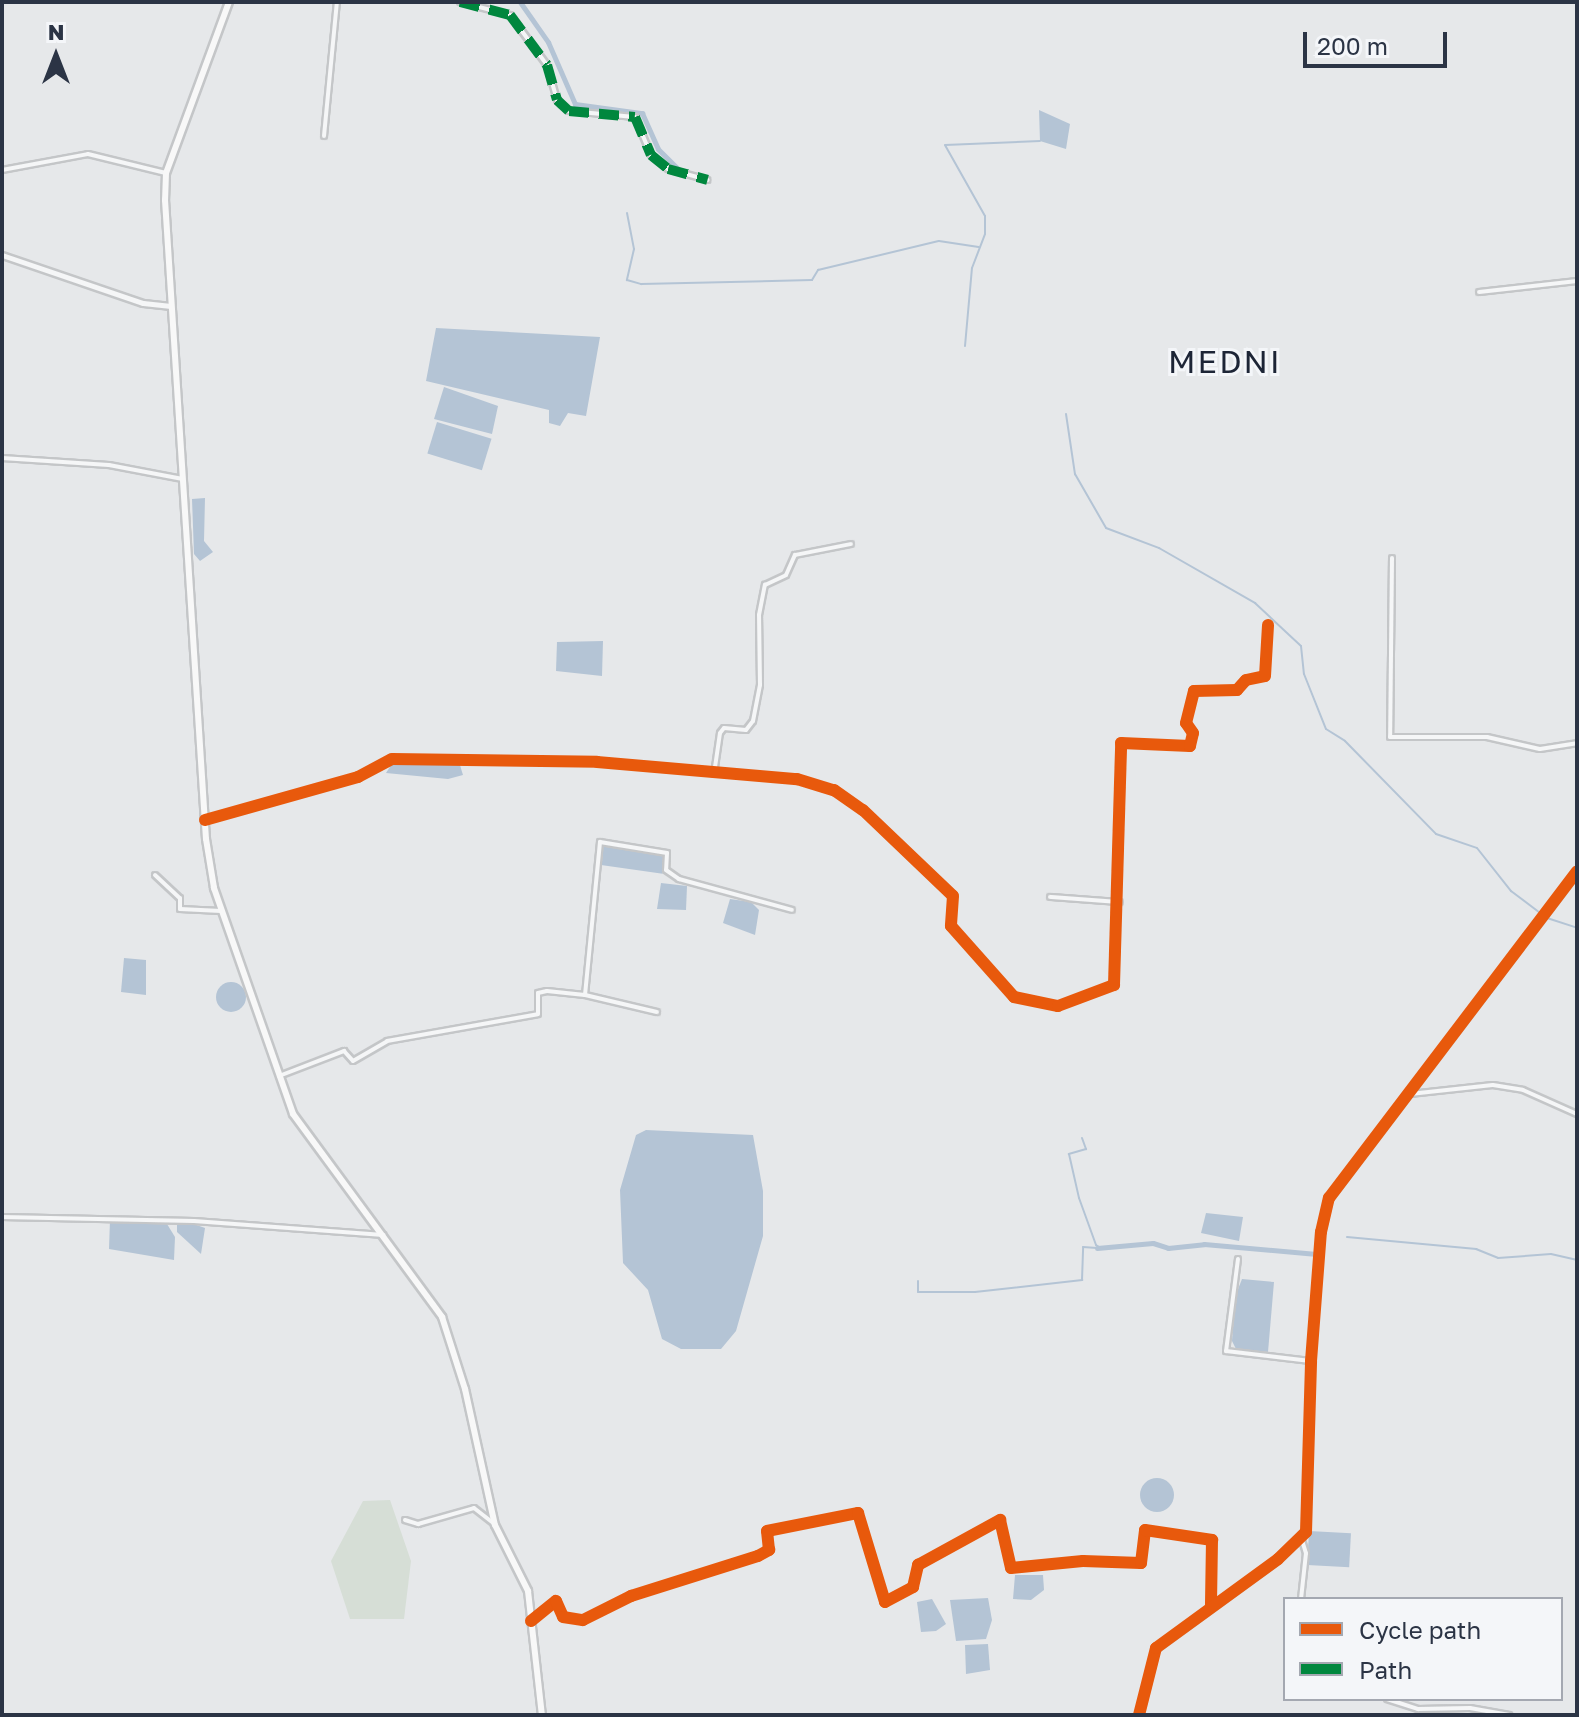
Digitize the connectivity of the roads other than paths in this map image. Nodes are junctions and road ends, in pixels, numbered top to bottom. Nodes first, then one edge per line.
1 (229, 2) edge
2 (337, 2) edge
3 (460, 2) edge
4 (324, 136) dead end
5 (2, 170) edge
6 (166, 173) junction
7 (708, 180) dead end
8 (2, 255) edge
9 (1577, 281) edge
10 (1479, 292) dead end
11 (171, 306) junction
12 (2, 458) edge
13 (183, 479) junction
14 (851, 544) dead end
15 (1392, 558) dead end
16 (1268, 625) dead end
17 (1577, 743) edge
18 (714, 774) junction
19 (205, 820) junction
20 (1577, 871) edge
21 (155, 875) dead end
22 (1050, 897) dead end
23 (1120, 902) junction
24 (792, 910) dead end
25 (221, 911) junction
26 (585, 995) junction
27 (657, 1012) dead end
28 (279, 1076) junction
29 (1410, 1094) junction
30 (1577, 1114) edge
31 (2, 1217) edge
32 (383, 1235) junction
33 (1238, 1259) dead end
34 (1311, 1361) junction
35 (405, 1520) dead end
36 (495, 1525) junction
37 (1301, 1537) junction
38 (1301, 1597) edge
39 (1211, 1606) junction
40 (531, 1621) junction
41 (1394, 1701) edge
42 (542, 1715) edge
43 (1139, 1715) edge
44 (1509, 1715) edge

1 - 6 main road
2 - 4 street
3 - 7 street
5 - 6 street
6 - 11 main road
8 - 11 street
9 - 10 street
11 - 13 main road
12 - 13 street
13 - 19 main road
14 - 18 street
15 - 17 street
16 - 23 street
18 - 19 street
18 - 23 street
19 - 25 main road
20 - 29 street
21 - 25 street
22 - 23 street
24 - 26 street
25 - 28 main road
26 - 27 street
26 - 28 street
28 - 32 main road
29 - 30 street
29 - 34 street
31 - 32 street
32 - 36 main road
33 - 34 street
34 - 37 street
35 - 36 street
36 - 40 main road
37 - 38 street
37 - 39 street
39 - 40 street
39 - 43 street
40 - 42 main road
41 - 44 street

